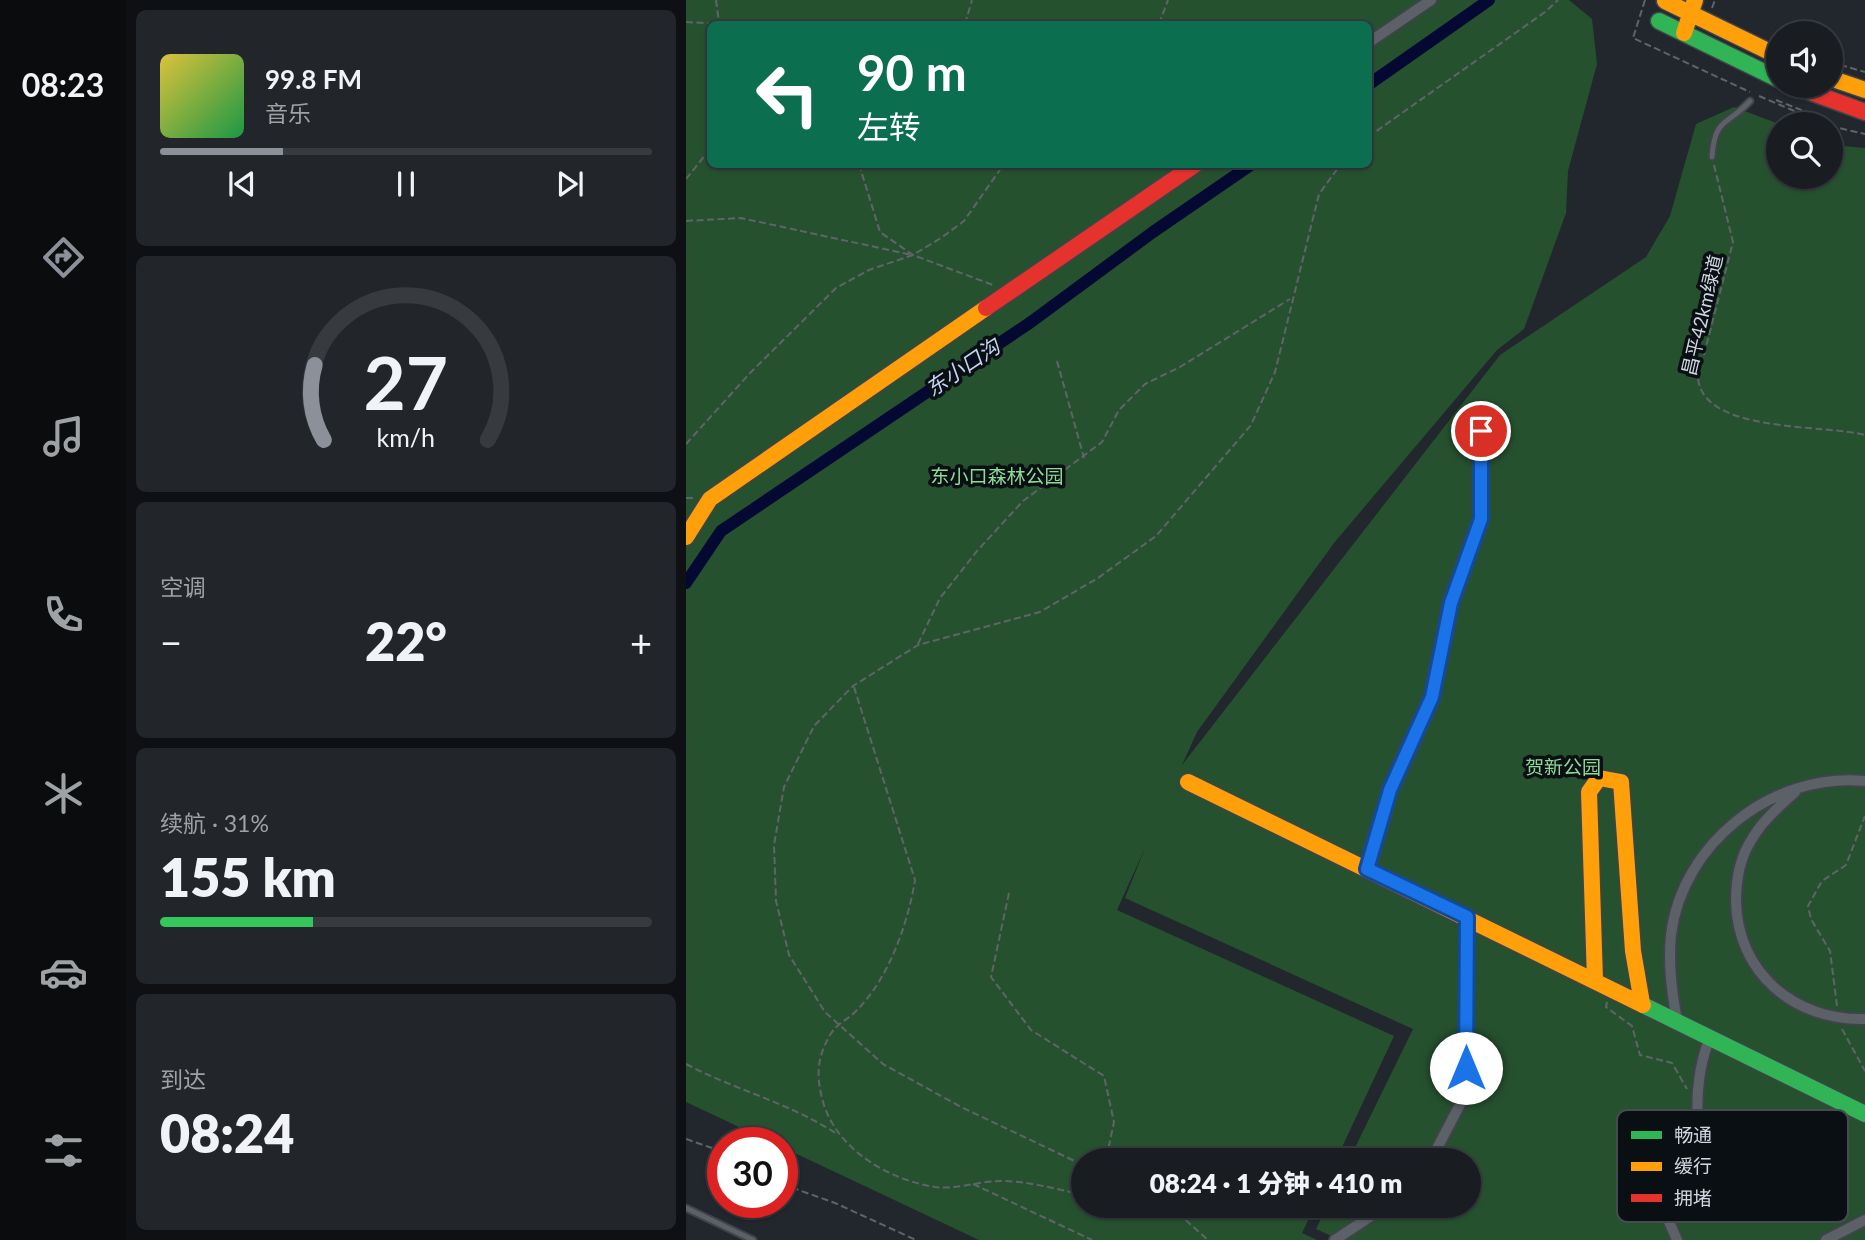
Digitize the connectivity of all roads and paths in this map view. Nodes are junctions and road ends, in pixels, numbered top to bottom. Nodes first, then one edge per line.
1 (716, 0) edge
2 (972, 0) edge
3 (1168, 0) edge
4 (1430, 0) edge
5 (1558, 0) edge
6 (1645, 0) edge
7 (1665, 0) edge
8 (1693, 7) edge
9 (720, 21) edge
10 (966, 21) edge
11 (1159, 21) edge
12 (686, 22) edge
13 (707, 23) edge
14 (1684, 33) junction
15 (1372, 40) edge
16 (1766, 49) edge
17 (1843, 66) edge
18 (1865, 72) edge
19 (1766, 73) edge
20 (1843, 81) edge
21 (1864, 86) edge
22 (1826, 98) edge
23 (1776, 100) dead end
24 (1749, 101) dead end
25 (1860, 111) edge
26 (1799, 112) edge
27 (1805, 112) edge
28 (1843, 129) edge
29 (1372, 133) edge
30 (1865, 134) edge
31 (707, 153) edge
32 (1712, 158) joint
33 (860, 168) edge
34 (1001, 168) edge
35 (1190, 168) edge
36 (1338, 168) edge
37 (686, 179) edge
38 (686, 221) edge
39 (914, 256) junction
40 (1010, 292) junction
41 (1292, 298) junction
42 (1057, 361) dead end
43 (1481, 431) dead end
44 (1865, 435) edge
45 (686, 444) edge
46 (1084, 459) junction
47 (686, 537) edge
48 (918, 645) junction
49 (853, 686) junction
50 (1865, 781) edge
51 (1188, 782) dead end
52 (1799, 788) junction
53 (1865, 816) edge
54 (1367, 869) junction
55 (1009, 893) dead end
56 (1467, 917) junction
57 (1595, 980) junction
58 (1611, 987) junction
59 (1642, 1003) junction
60 (1839, 1018) junction
61 (1865, 1019) edge
62 (1677, 1021) junction
63 (837, 1023) junction
64 (1710, 1038) junction
65 (686, 1064) edge
66 (1865, 1071) edge
67 (1698, 1110) edge
68 (1699, 1110) edge
69 (1865, 1114) edge
70 (838, 1135) junction
71 (686, 1139) edge
72 (707, 1146) edge
73 (1109, 1148) edge
74 (1437, 1148) edge
75 (1071, 1159) edge
76 (972, 1184) junction
77 (798, 1190) edge
78 (1071, 1193) edge
79 (686, 1208) edge
80 (1183, 1218) edge
81 (1368, 1218) edge
82 (1865, 1220) edge
83 (1669, 1222) edge
84 (1848, 1222) edge
85 (1852, 1227) junction
86 (753, 1240) edge
87 (916, 1240) edge
88 (1092, 1240) edge
89 (1208, 1240) edge
90 (1335, 1240) edge
91 (1677, 1240) edge
92 (1826, 1240) edge

1 - 9 path
2 - 10 path
3 - 11 path
4 - 15 street
5 - 29 path
6 - 26 path
7 - 8 street
7 - 14 street
8 - 14 street
8 - 16 street
12 - 13 path
14 - 19 street
17 - 18 path
20 - 21 street
21 - 25 street
22 - 25 street
23 - 27 path
24 - 32 lane
28 - 30 path
31 - 37 path
32 - 44 path, 昌平42km绿道
33 - 39 path
34 - 39 path
35 - 40 street
36 - 41 path
38 - 39 path
39 - 40 path
39 - 45 path
40 - 47 street
41 - 46 path
41 - 48 path
42 - 46 path
43 - 54 street
46 - 48 path
48 - 49 path
49 - 63 path
49 - 63 path
50 - 52 street
51 - 54 street
52 - 60 street
52 - 62 street
53 - 60 path
54 - 56 street
55 - 73 path
56 - 57 street
56 - 74 street
57 - 58 street
57 - 59 street
58 - 59 street
58 - 67 path
59 - 62 street
60 - 61 street
60 - 66 path
62 - 64 street
63 - 70 path
63 - 75 path
64 - 68 street
64 - 69 street
65 - 70 path
70 - 76 path
71 - 72 path
76 - 78 path
76 - 88 path
77 - 87 path
79 - 86 lane
80 - 89 path
81 - 90 street
82 - 85 street
83 - 91 street
84 - 85 path
85 - 92 street

